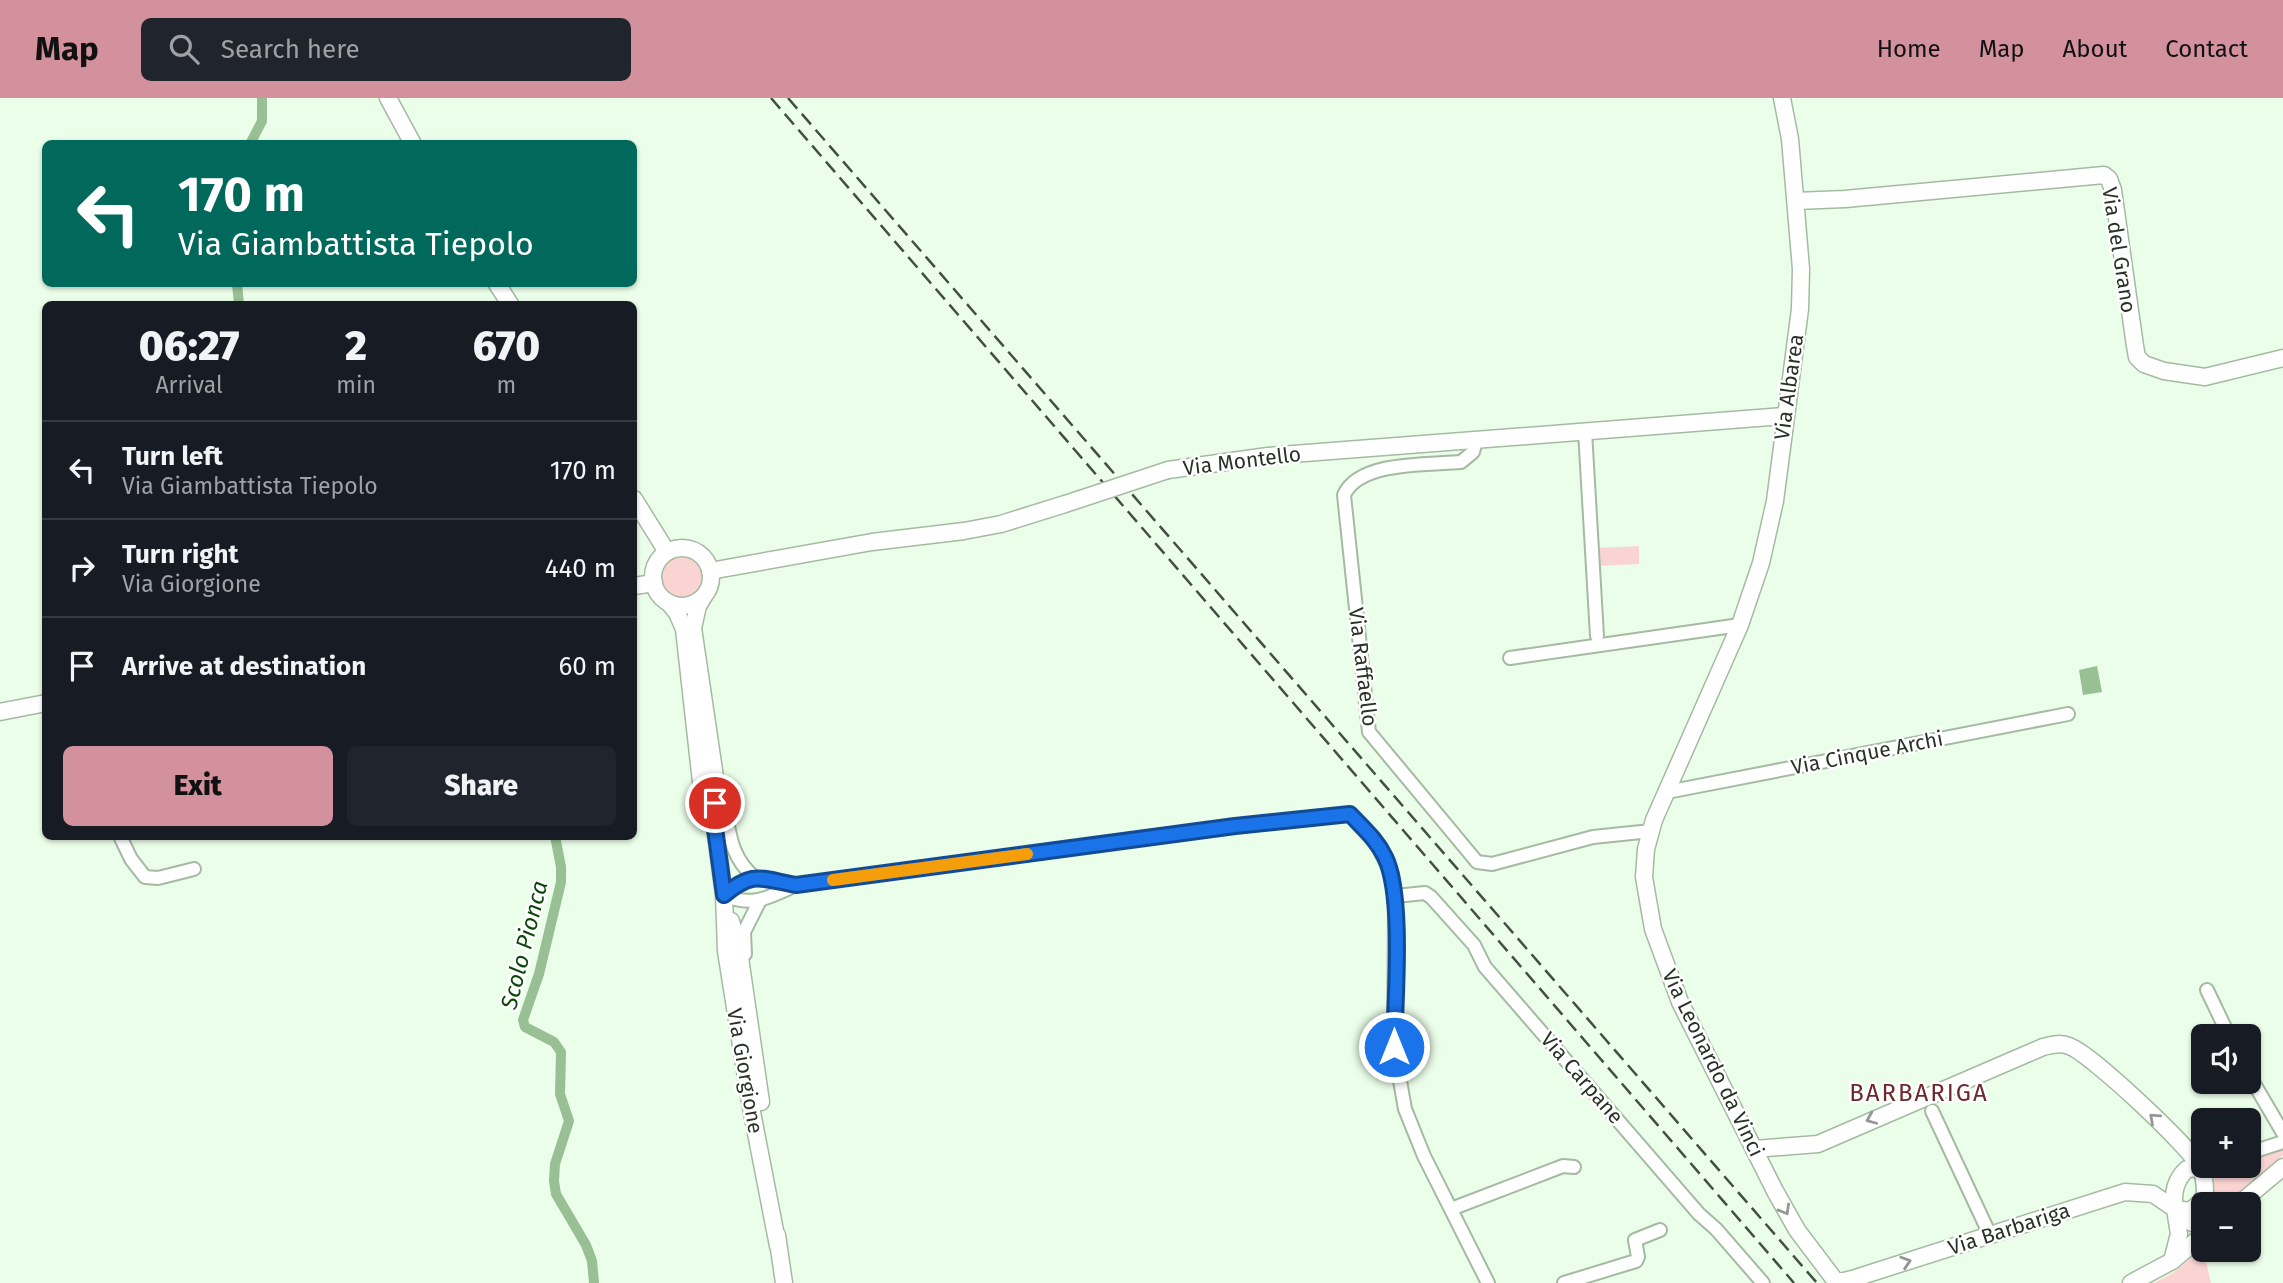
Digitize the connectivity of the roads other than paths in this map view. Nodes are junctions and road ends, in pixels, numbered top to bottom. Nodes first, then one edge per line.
1 (388, 98) edge
2 (1782, 98) edge
3 (410, 140) edge
4 (1796, 201) junction
5 (2283, 358) edge
6 (1784, 416) junction
7 (1585, 431) junction
8 (1476, 441) junction
9 (637, 504) edge
10 (667, 552) junction
11 (710, 571) junction
12 (654, 583) junction
13 (637, 586) edge
14 (704, 596) junction
15 (669, 603) junction
16 (1740, 625) junction
17 (1597, 636) dead end
18 (1510, 657) dead end
19 (1721, 669) joint
20 (42, 704) edge
21 (0, 712) edge
22 (2068, 714) dead end
23 (715, 777) junction
24 (1667, 792) junction
25 (715, 828) junction
26 (1650, 831) junction
27 (122, 840) edge
28 (194, 869) dead end
29 (754, 877) junction
30 (796, 885) junction
31 (724, 895) junction
32 (1395, 896) junction
33 (760, 900) junction
34 (2207, 990) dead end
35 (2223, 1024) edge
36 (2260, 1094) edge
37 (1932, 1111) dead end
38 (762, 1114) junction
39 (2283, 1133) edge
40 (2283, 1142) edge
41 (1754, 1149) junction
42 (2261, 1149) edge
43 (2191, 1152) edge
44 (1574, 1167) dead end
45 (2283, 1167) edge
46 (2191, 1169) edge
47 (2252, 1192) edge
48 (1451, 1209) junction
49 (2191, 1210) edge
50 (2176, 1212) junction
51 (2191, 1221) edge
52 (1660, 1230) dead end
53 (1990, 1235) junction
54 (2191, 1245) edge
55 (778, 1246) junction
56 (2172, 1261) junction
57 (1582, 1280) edge
58 (1840, 1282) edge
59 (784, 1283) edge
60 (1489, 1283) edge
61 (1564, 1283) edge
62 (1763, 1283) edge
63 (2131, 1283) edge

1 - 3 street
2 - 4 street, Via Albarea
4 - 5 street, Via del Grano
4 - 6 street, Via Albarea
6 - 7 street, Via Montello
6 - 16 street, Via Albarea
7 - 8 street, Via Montello
7 - 17 street
8 - 11 street, Via Montello, bridge
8 - 26 street, Via Raffaello
9 - 10 street
10 - 11 street
10 - 12 street
11 - 14 street
12 - 13 street
12 - 15 street
14 - 15 street
14 - 23 street, Via Giorgione
15 - 25 street, Via Giorgione
16 - 18 street
16 - 19 street, Via Albarea
19 - 24 street, Via Leonardo da Vinci
20 - 21 street
22 - 24 street, Via Cinque Archi
23 - 25 street, Via Giorgione
23 - 29 street
24 - 26 street, Via Leonardo da Vinci
25 - 31 street, Via Giorgione
26 - 41 street, Via Leonardo da Vinci
27 - 28 street
29 - 30 street
29 - 31 street
30 - 32 street
30 - 33 street
31 - 33 street
31 - 38 street, Via Giorgione
31 - 55 street, Via Giorgione
32 - 48 street
32 - 62 street, Via Carpane
33 - 38 street, Via Giorgione
34 - 35 street
36 - 39 street
37 - 53 street
38 - 55 street, Via Giorgione
40 - 42 street
43 -> 41 street
41 -> 58 street, Via Leonardo da Vinci
44 - 48 street
45 - 47 street
46 - 50 street
48 - 60 street
49 - 50 street
50 - 51 street, Via Barbariga
50 - 53 street, Via Barbariga
50 - 56 street
52 - 57 street
58 -> 53 street, Via Barbariga
54 - 56 street
55 - 59 street, Via Giorgione
56 - 63 street
57 - 61 street

